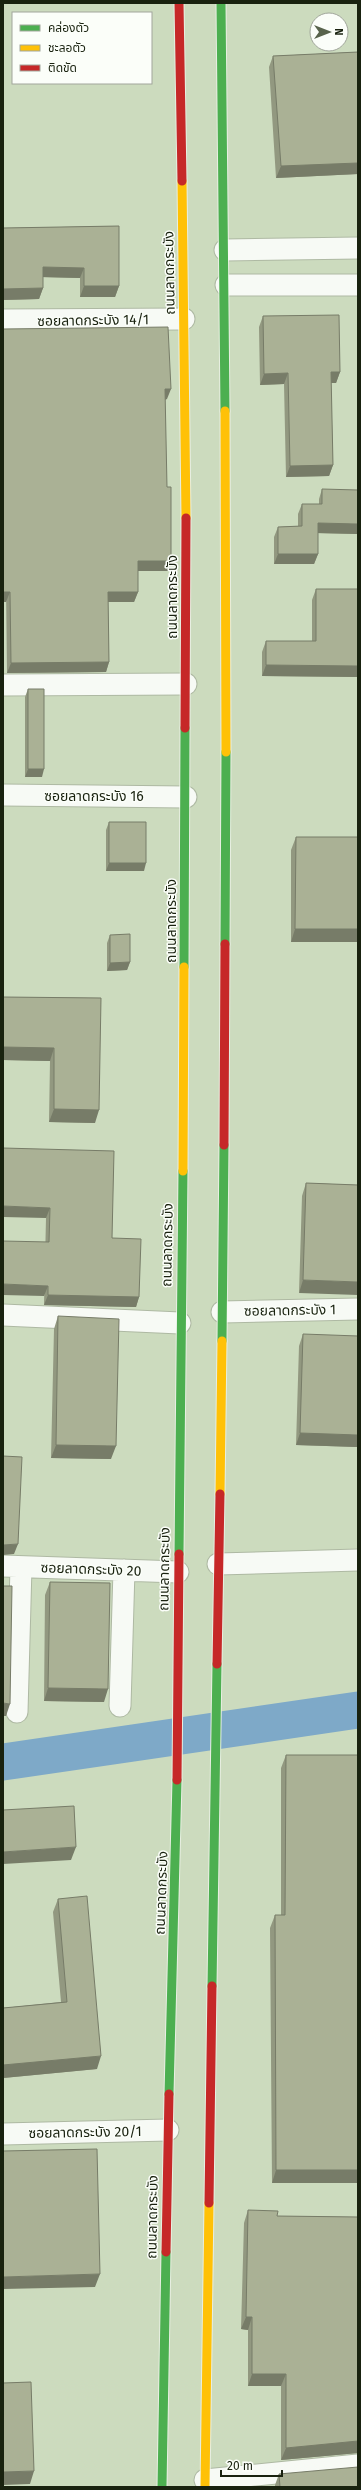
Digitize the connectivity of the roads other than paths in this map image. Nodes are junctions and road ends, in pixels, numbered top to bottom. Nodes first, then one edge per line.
1 (179, 3) edge
2 (221, 3) edge
3 (358, 248) edge
4 (225, 250) junction
5 (358, 284) edge
6 (226, 285) junction
7 (184, 319) junction
8 (3, 320) edge
9 (186, 684) junction
10 (3, 685) edge
11 (3, 796) edge
12 (186, 797) junction
13 (358, 1309) edge
14 (222, 1312) junction
15 (3, 1316) edge
16 (180, 1323) junction
17 (358, 1560) edge
18 (218, 1564) junction
19 (12, 1567) edge
20 (124, 1570) junction
21 (178, 1572) junction
22 (120, 1706) dead end
23 (17, 1712) dead end
24 (168, 2130) junction
25 (3, 2134) edge
26 (358, 2465) edge
27 (205, 2484) edge
28 (162, 2487) edge

1 - 7 main road, ถนนลาดกระบัง
2 - 4 main road
3 - 4 street
4 - 6 main road
5 - 6 street
6 - 14 main road
7 - 8 street, ซอยลาดกระบัง 14/1
7 - 9 main road, ถนนลาดกระบัง
9 - 10 street
9 - 12 main road, ถนนลาดกระบัง
11 - 12 street, ซอยลาดกระบัง 16
12 - 16 main road, ถนนลาดกระบัง
13 - 14 street, ซอยลาดกระบัง 1
14 - 18 main road
15 - 16 street
16 - 21 main road, ถนนลาดกระบัง
17 - 18 street
18 - 27 main road
19 - 20 street, ซอยลาดกระบัง 20
19 - 23 street
20 - 21 street, ซอยลาดกระบัง 20
20 - 22 street
21 - 24 main road, ถนนลาดกระบัง
24 - 25 street, ซอยลาดกระบัง 20/1
24 - 28 main road, ถนนลาดกระบัง
26 - 27 street

